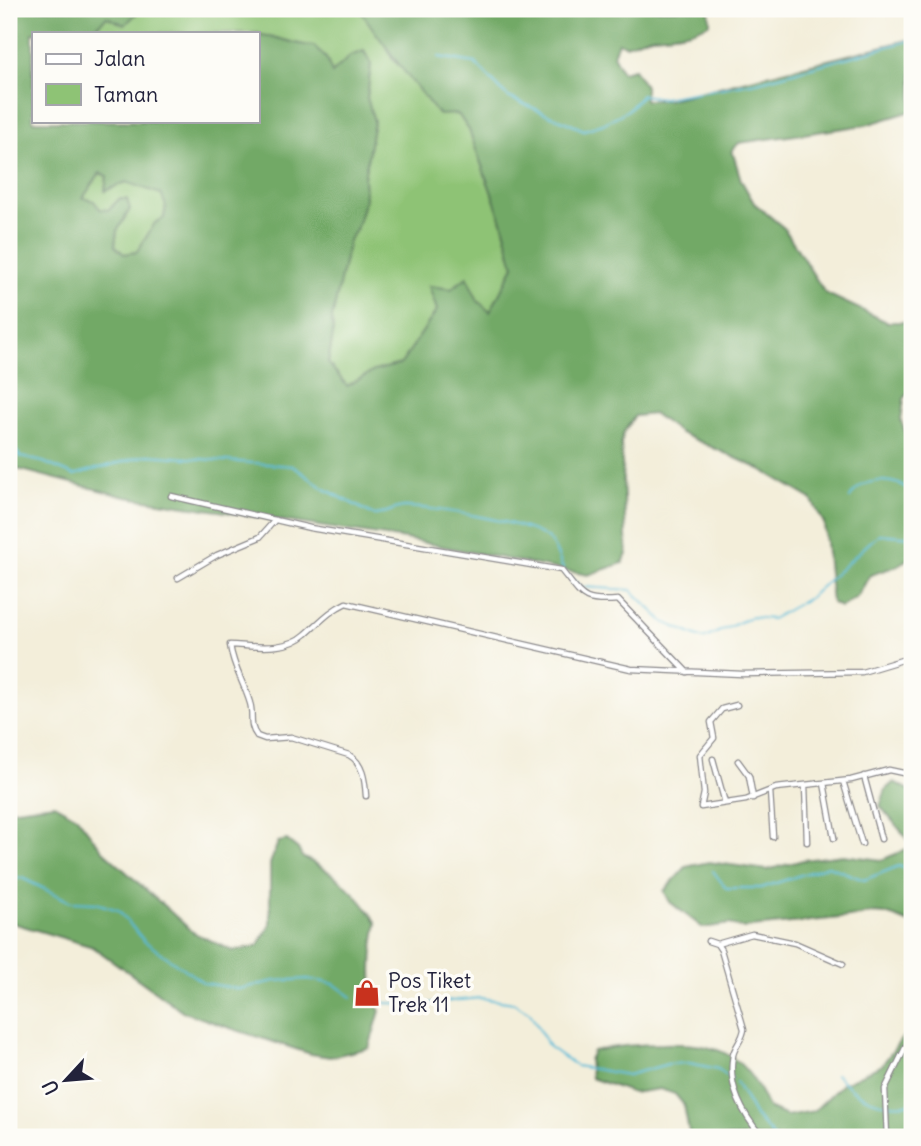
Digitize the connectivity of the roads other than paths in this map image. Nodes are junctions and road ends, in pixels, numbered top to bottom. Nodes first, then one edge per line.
1 (171, 496) dead end
2 (275, 520) junction
3 (178, 578) dead end
4 (912, 657) edge
5 (687, 673) junction
6 (737, 705) dead end
7 (713, 759) dead end
8 (738, 761) dead end
9 (912, 770) edge
10 (863, 777) junction
11 (843, 781) junction
12 (824, 783) junction
13 (805, 785) junction
14 (770, 791) junction
15 (366, 796) dead end
16 (753, 798) junction
17 (725, 803) junction
18 (773, 837) dead end
19 (834, 838) dead end
20 (881, 839) dead end
21 (807, 842) dead end
22 (862, 844) dead end
23 (708, 941) dead end
24 (717, 944) junction
25 (843, 964) dead end
26 (912, 1034) edge
27 (762, 1137) edge
28 (887, 1137) edge

1 - 2 street
2 - 3 street
2 - 5 street
4 - 5 street
5 - 15 street
6 - 17 street
7 - 17 street
8 - 16 street
9 - 10 street
10 - 11 street
10 - 20 street
11 - 12 street
11 - 22 street
12 - 13 street
12 - 19 street
13 - 14 street
13 - 21 street
14 - 16 street
14 - 18 street
16 - 17 street
23 - 24 street
24 - 25 street
24 - 27 street
26 - 28 street

